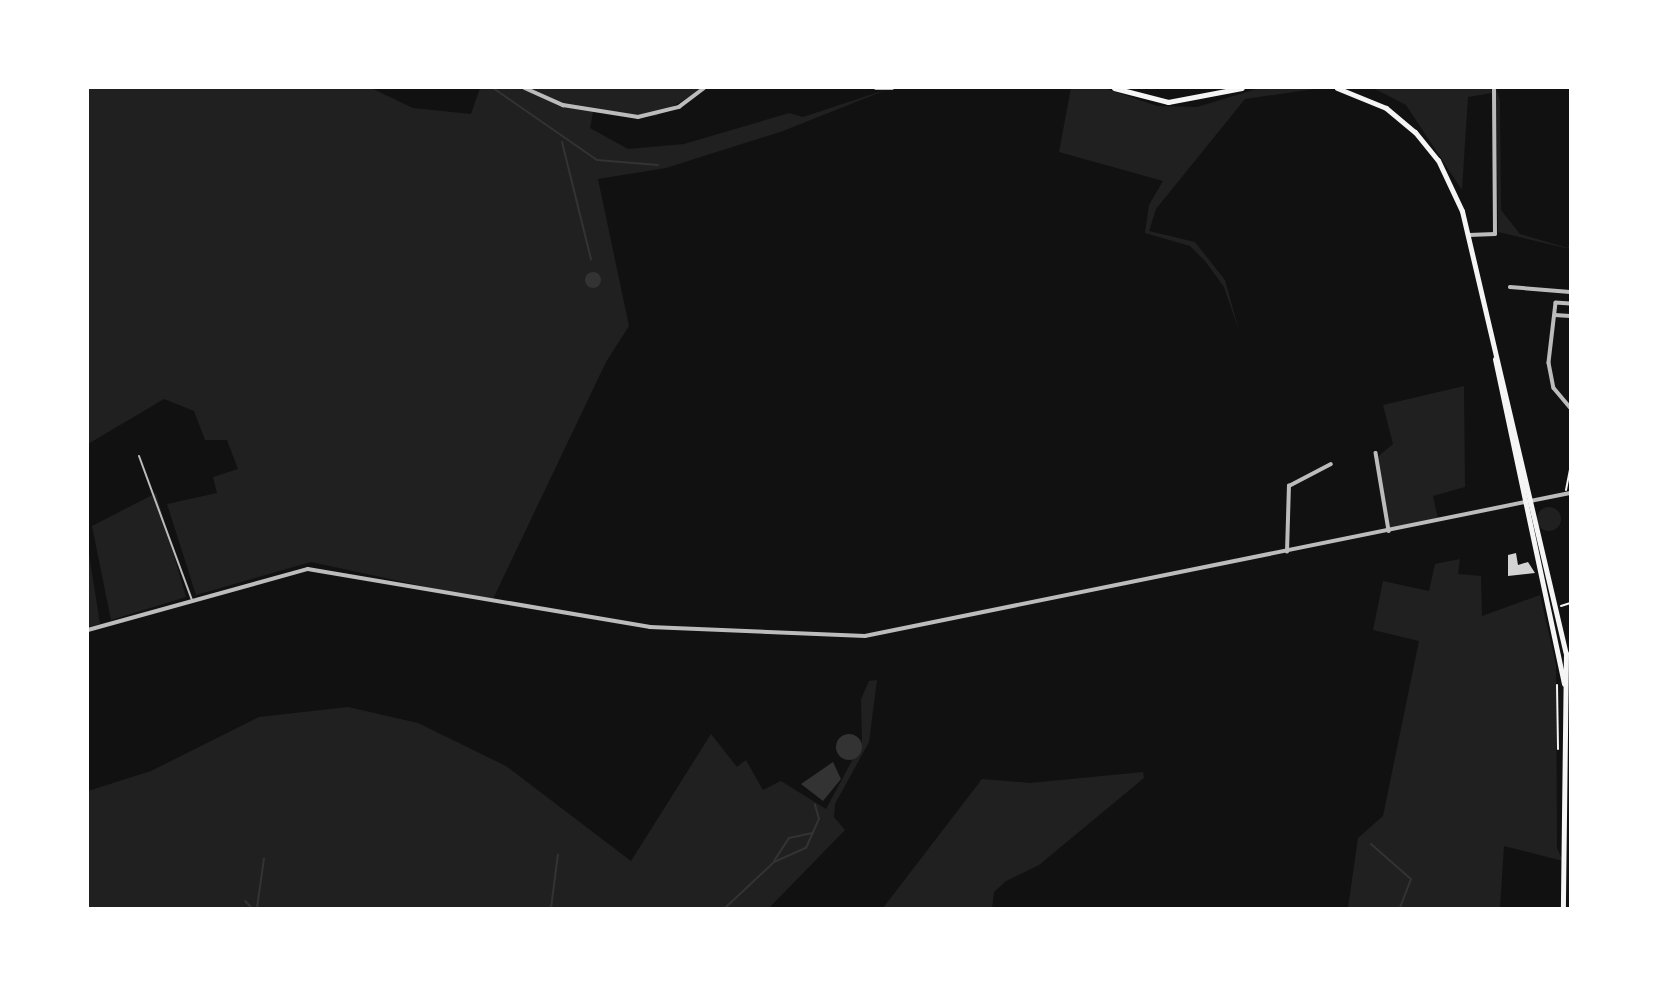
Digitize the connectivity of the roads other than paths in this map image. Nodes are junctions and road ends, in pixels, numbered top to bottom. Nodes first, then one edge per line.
1 (525, 88) edge
2 (704, 88) edge
3 (876, 88) edge
4 (892, 88) edge
5 (1114, 88) edge
6 (1242, 88) edge
7 (1337, 88) edge
8 (1494, 88) edge
9 (1468, 235) junction
10 (1510, 287) dead end
11 (1570, 292) edge
12 (1570, 304) edge
13 (1555, 315) junction
14 (1570, 316) edge
15 (1493, 346) junction
16 (1570, 407) edge
17 (1376, 453) dead end
18 (139, 456) dead end
19 (1331, 464) dead end
20 (1568, 494) edge
21 (1530, 502) junction
22 (1389, 531) junction
23 (1287, 552) junction
24 (192, 600) junction
25 (88, 630) edge
26 (1565, 691) junction
27 (1563, 908) edge

1 - 2 street
3 - 4 street
5 - 6 main road
7 - 9 main road
8 - 9 street
9 - 15 main road
10 - 11 street
12 - 13 street
13 - 14 street
13 - 16 street
15 - 21 main road
15 - 21 main road
17 - 22 street
18 - 24 lane
19 - 23 street
20 - 21 street
21 - 22 street
21 - 26 main road
21 - 26 main road
22 - 23 street
23 - 24 street
24 - 25 street
26 - 27 main road

